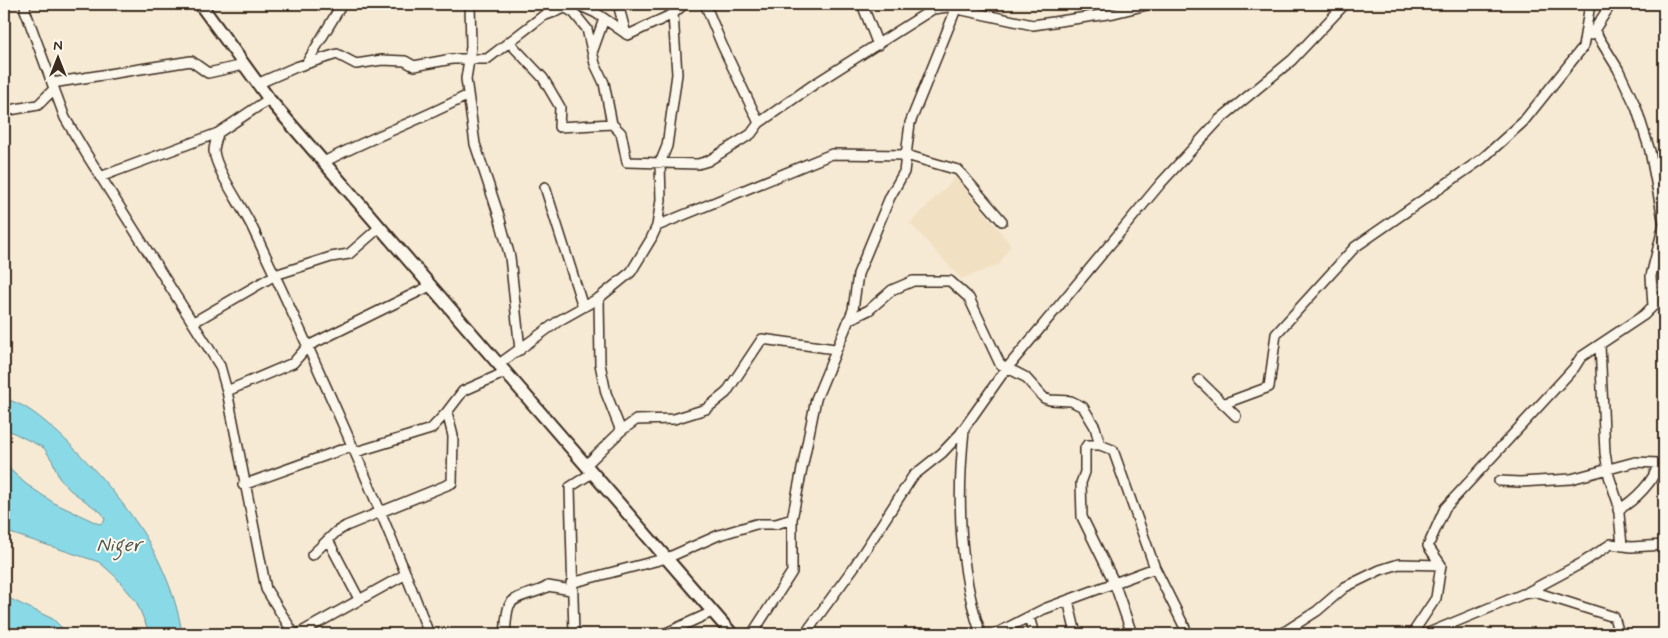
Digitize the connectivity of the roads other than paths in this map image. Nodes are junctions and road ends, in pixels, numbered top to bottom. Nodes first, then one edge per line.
1 (200, 4) edge
2 (342, 4) edge
3 (470, 4) edge
4 (576, 4) edge
5 (618, 4) edge
6 (684, 4) edge
7 (706, 4) edge
8 (862, 4) edge
9 (1151, 4) edge
10 (1345, 4) edge
11 (1582, 4) edge
12 (1590, 4) edge
13 (1611, 4) edge
14 (24, 6) edge
15 (957, 7) edge
16 (566, 8) junction
17 (673, 14) junction
18 (1588, 16) junction
19 (604, 19) junction
20 (1594, 30) junction
21 (626, 34) junction
22 (509, 42) junction
23 (878, 45) junction
24 (1583, 47) junction
25 (592, 53) junction
26 (469, 60) junction
27 (306, 64) junction
28 (244, 65) junction
29 (258, 84) junction
30 (53, 86) junction
31 (468, 95) junction
32 (269, 99) junction
33 (4, 111) edge
34 (759, 123) junction
35 (612, 124) junction
36 (218, 133) junction
37 (906, 155) junction
38 (324, 162) junction
39 (660, 163) junction
40 (100, 177) junction
41 (545, 187) dead end
42 (1002, 221) dead end
43 (1664, 223) edge
44 (657, 226) junction
45 (380, 227) junction
46 (275, 275) junction
47 (430, 286) junction
48 (1664, 295) edge
49 (599, 298) junction
50 (1653, 306) junction
51 (583, 307) junction
52 (848, 320) junction
53 (194, 322) junction
54 (1600, 344) junction
55 (308, 346) junction
56 (835, 349) junction
57 (520, 350) junction
58 (502, 368) junction
59 (1007, 368) junction
60 (1199, 380) dead end
61 (226, 391) junction
62 (1223, 404) junction
63 (447, 412) junction
64 (1236, 416) dead end
65 (964, 429) junction
66 (621, 431) junction
67 (1100, 445) junction
68 (354, 449) junction
69 (1661, 461) edge
70 (589, 469) junction
71 (1608, 469) junction
72 (1499, 481) dead end
73 (243, 484) junction
74 (1618, 510) junction
75 (381, 511) junction
76 (792, 519) junction
77 (328, 540) junction
78 (1664, 545) edge
79 (1622, 546) junction
80 (312, 555) dead end
81 (667, 558) junction
82 (1441, 565) junction
83 (1155, 568) junction
84 (406, 574) junction
85 (1114, 582) junction
86 (571, 586) junction
87 (1523, 594) junction
88 (359, 599) junction
89 (1068, 600) junction
90 (712, 612) junction
91 (1030, 617) junction
92 (296, 634) edge
93 (429, 634) edge
94 (505, 634) edge
95 (574, 634) edge
96 (664, 634) edge
97 (732, 634) edge
98 (752, 634) edge
99 (805, 634) edge
100 (981, 634) edge
101 (995, 634) edge
102 (1034, 634) edge
103 (1076, 634) edge
104 (1132, 634) edge
105 (1188, 634) edge
106 (1281, 634) edge
107 (1412, 634) edge
108 (1426, 634) edge
109 (1619, 634) edge

1 - 28 main road
2 - 27 street
3 - 26 street
4 - 16 street
4 - 19 street
5 - 21 street
6 - 17 street
7 - 34 street
8 - 23 street
9 - 15 street
10 - 59 street
11 - 18 street
12 - 18 street
13 - 20 street
14 - 30 street
15 - 23 street
15 - 37 street
16 - 22 street
16 - 25 street
17 - 21 street
17 - 39 street
18 - 24 street
19 - 21 street
19 - 25 street
20 - 24 street
20 - 43 street
22 - 26 street
22 - 35 street
23 - 34 street
24 - 62 street
25 - 35 street
26 - 27 street
26 - 31 street
27 - 29 street
28 - 29 main road
28 - 30 street
29 - 32 main road
30 - 33 street
30 - 40 street
31 - 38 street
31 - 57 street
32 - 36 street
32 - 38 main road
34 - 39 street
35 - 39 street
36 - 40 street
36 - 46 street
37 - 42 street
37 - 44 street
37 - 52 street
38 - 45 main road
39 - 44 street
40 - 53 street
41 - 51 street
43 - 50 street
44 - 49 street
45 - 46 street
45 - 47 main road
46 - 53 street
46 - 55 street
47 - 55 street
47 - 58 main road
48 - 50 street
49 - 51 street
49 - 66 street
50 - 54 street
51 - 57 street
52 - 56 street
52 - 59 street
53 - 61 street
54 - 71 street
54 - 82 street
55 - 61 street
55 - 68 street
56 - 66 street
56 - 76 street
57 - 58 street
58 - 63 street
58 - 70 main road
59 - 65 street
59 - 67 street
60 - 62 street
61 - 73 street
62 - 64 street
63 - 68 street
63 - 75 street
65 - 99 street
65 - 100 street
66 - 70 street
67 - 83 street
67 - 85 street
68 - 73 street
68 - 75 street
69 - 71 street
69 - 74 street
70 - 81 main road
70 - 86 street
71 - 72 street
71 - 74 street
73 - 92 street
74 - 79 street
75 - 77 street
75 - 84 street
76 - 81 street
76 - 98 street
77 - 80 street
77 - 88 street
78 - 79 street
79 - 87 street
81 - 86 street
81 - 90 main road
82 - 106 street
82 - 107 street
83 - 85 street
83 - 105 street
84 - 88 street
84 - 93 street
85 - 89 street
85 - 104 street
86 - 94 street
86 - 95 street
87 - 108 street
87 - 109 street
88 - 92 street
89 - 91 street
89 - 103 street
90 - 96 street
90 - 97 main road
91 - 101 street
91 - 102 street

